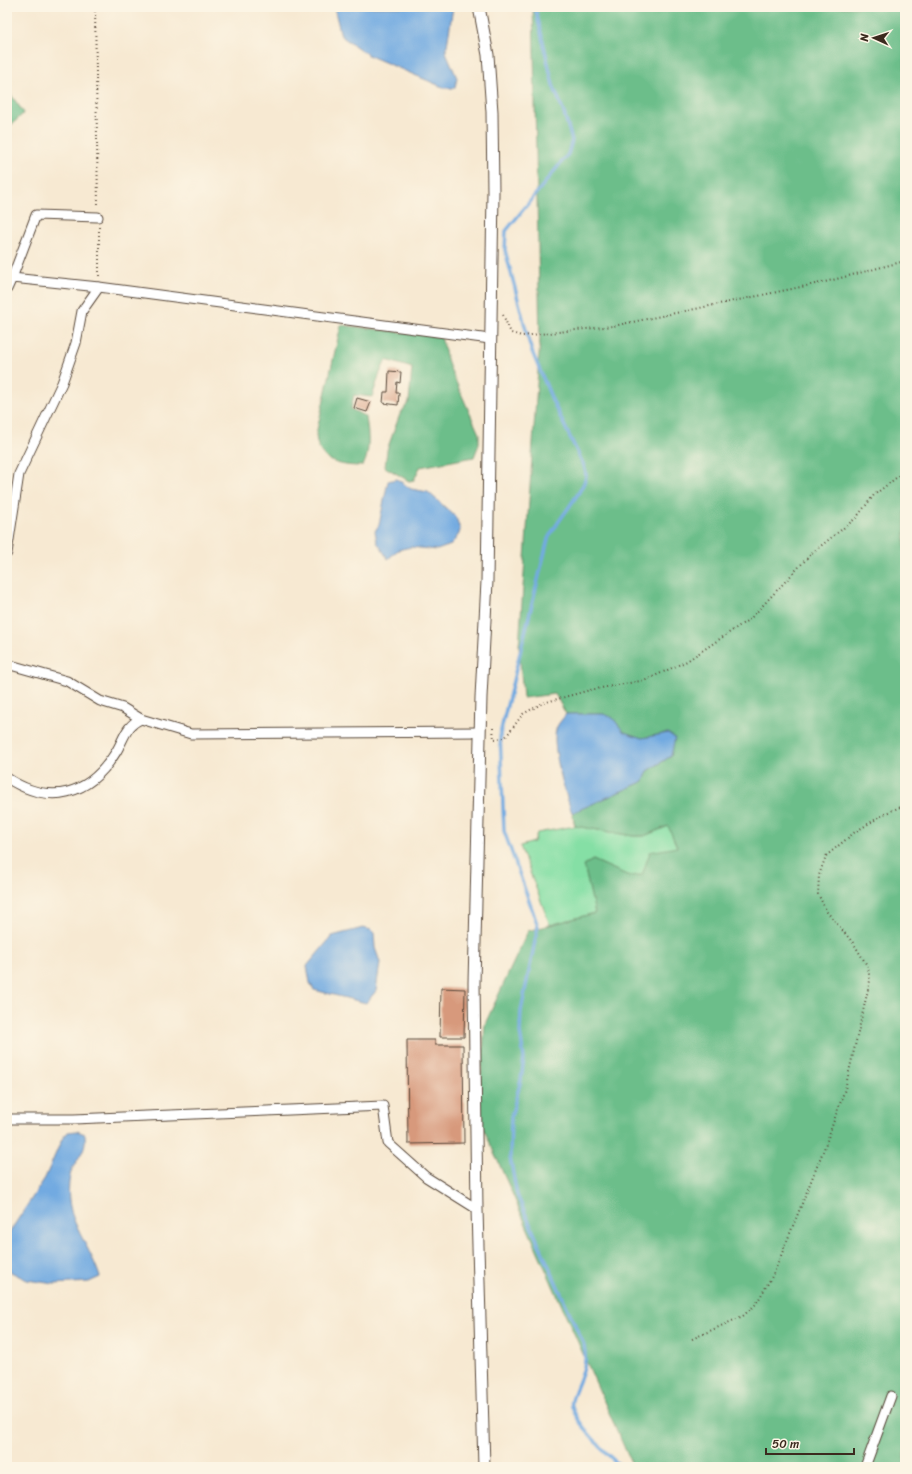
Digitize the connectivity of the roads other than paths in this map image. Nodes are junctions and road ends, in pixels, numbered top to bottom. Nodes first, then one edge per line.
1 (479, 7) edge
2 (98, 218) road end
3 (12, 278) junction
4 (99, 288) junction
5 (7, 289) edge
6 (490, 338) junction
7 (7, 553) edge
8 (7, 664) edge
9 (141, 719) junction
10 (480, 732) junction
11 (7, 778) edge
12 (7, 1119) edge
13 (477, 1209) junction
14 (891, 1396) dead end
15 (484, 1467) edge
16 (865, 1467) edge

1 - 6 street
2 - 3 street
3 - 4 street
3 - 5 street
4 - 6 street
4 - 7 street
6 - 10 street
8 - 9 street
9 - 10 street
9 - 11 street
10 - 13 street
12 - 13 street
13 - 15 street
14 - 16 street

